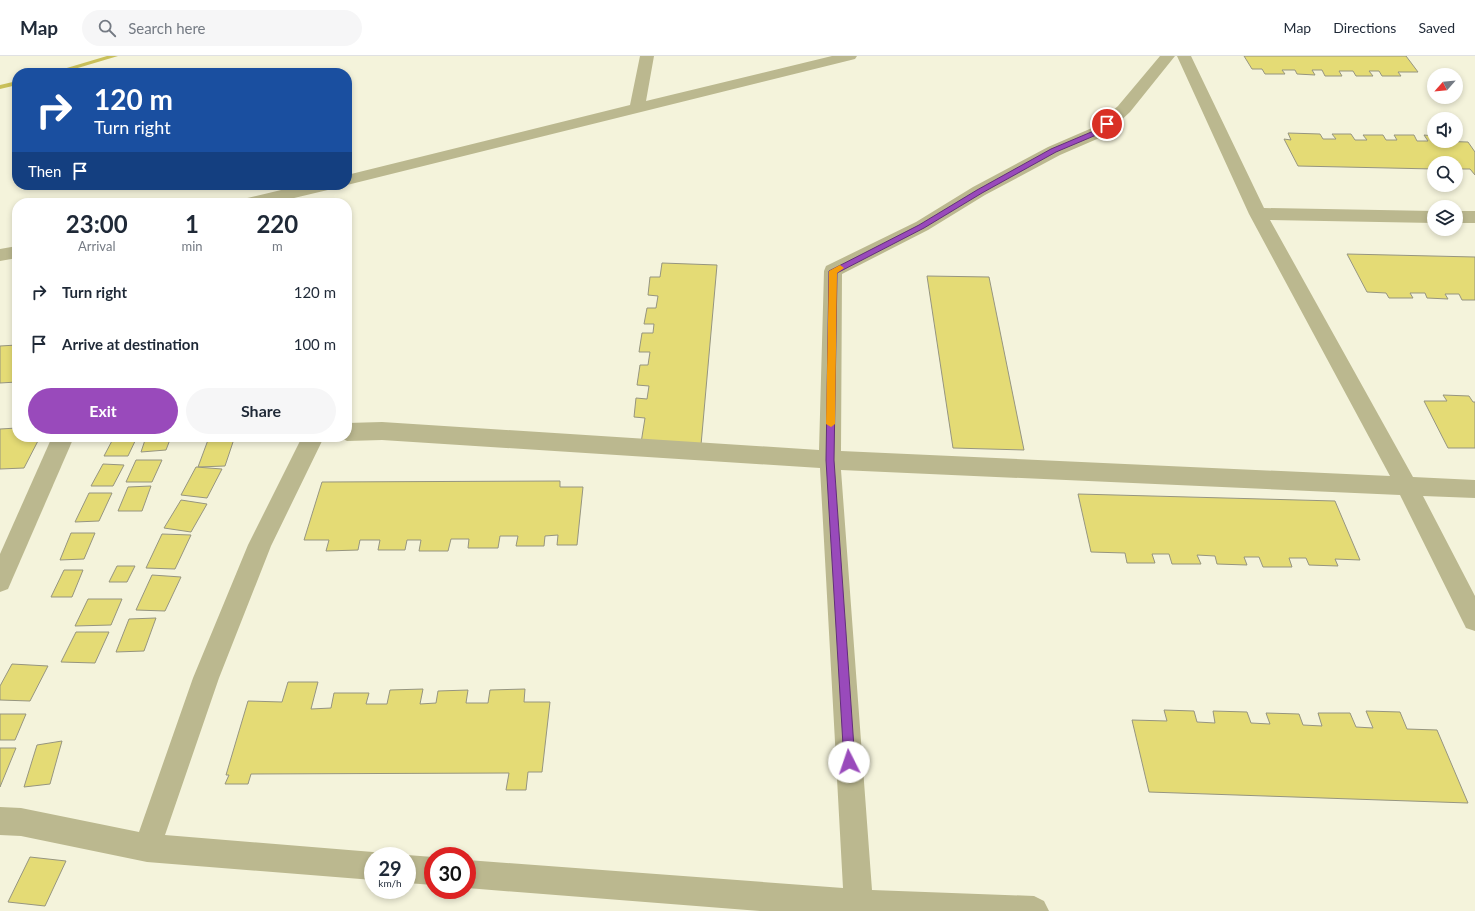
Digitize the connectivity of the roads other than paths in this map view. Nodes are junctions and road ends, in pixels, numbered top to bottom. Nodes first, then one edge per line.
1 (647, 56) edge
2 (850, 56) edge
3 (1168, 56) edge
4 (1184, 56) edge
5 (637, 109) junction
6 (352, 179) edge
7 (305, 190) edge
8 (270, 198) edge
9 (1258, 214) junction
10 (1427, 217) edge
11 (1463, 217) edge
12 (1475, 218) edge
13 (12, 253) edge
14 (0, 255) edge
15 (352, 432) edge
16 (61, 442) edge
17 (310, 442) edge
18 (830, 460) junction
19 (1406, 485) junction
20 (1475, 488) edge
21 (0, 581) edge
22 (1475, 620) edge
23 (0, 821) edge
24 (147, 848) junction
25 (364, 865) edge
26 (476, 875) edge
27 (858, 904) junction
28 (1034, 911) edge

1 - 5 street
2 - 5 street
3 - 18 street
4 - 9 street
5 - 6 street
7 - 8 street
9 - 10 street
9 - 19 street
11 - 12 street
13 - 14 street
15 - 18 street
16 - 21 street
17 - 24 street
18 - 19 street
18 - 27 street
19 - 20 street
19 - 22 street
23 - 24 street
24 - 25 street
26 - 27 street
27 - 28 street

